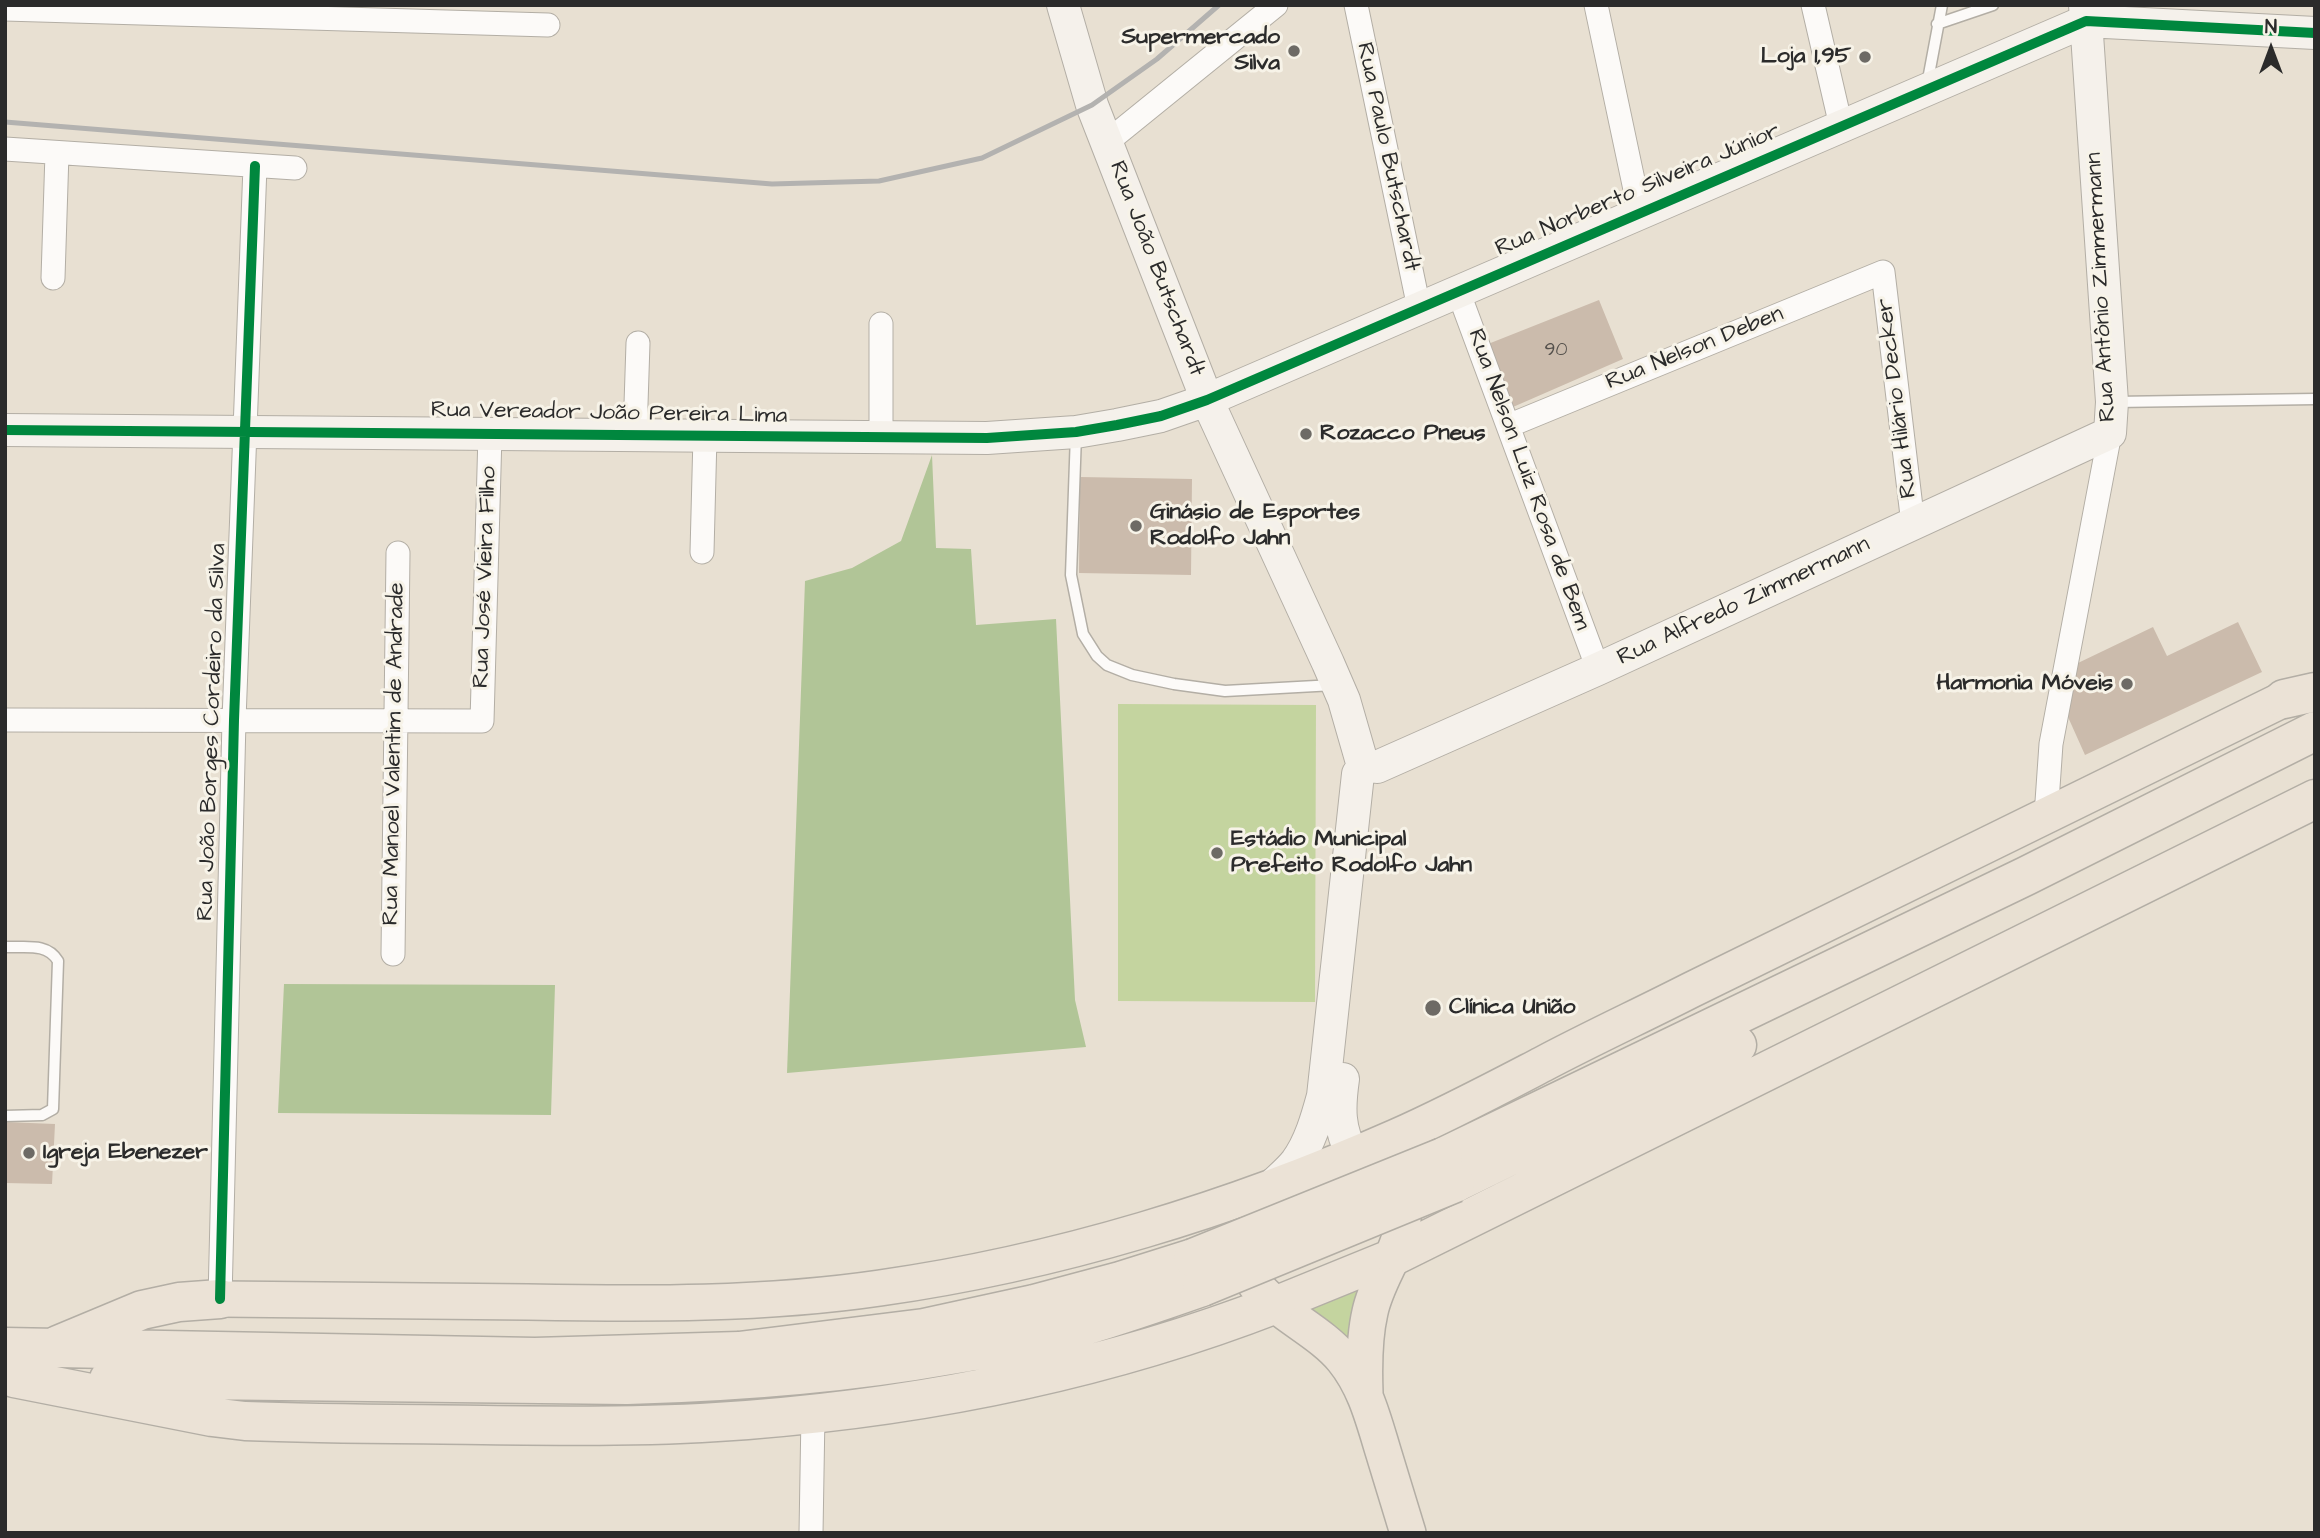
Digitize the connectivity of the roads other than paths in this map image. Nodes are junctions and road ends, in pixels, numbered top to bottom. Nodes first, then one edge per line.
1 (1063, 5) edge
2 (1276, 5) edge
3 (1356, 5) edge
4 (1596, 5) edge
5 (1813, 5) edge
6 (1942, 5) edge
7 (1993, 5) edge
8 (5, 9) edge
9 (242, 10) edge
10 (2085, 13) edge
11 (470, 14) edge
12 (548, 24) dead end
13 (1937, 24) junction
14 (2315, 33) edge
15 (1927, 89) junction
16 (1841, 126) junction
17 (1107, 142) junction
18 (5, 149) edge
19 (57, 153) junction
20 (255, 166) junction
21 (295, 168) dead end
22 (1640, 213) junction
23 (1883, 272) joint
24 (53, 278) dead end
25 (1458, 291) junction
26 (1419, 308) junction
27 (881, 324) dead end
28 (638, 343) dead end
29 (2315, 399) edge
30 (1207, 400) junction
31 (2112, 402) junction
32 (1508, 425) junction
33 (5, 430) edge
34 (243, 432) junction
35 (1076, 432) junction
36 (2110, 433) junction
37 (490, 434) junction
38 (635, 435) junction
39 (705, 436) junction
40 (881, 438) junction
41 (1913, 524) junction
42 (702, 552) dead end
43 (398, 553) dead end
44 (1598, 669) junction
45 (1337, 684) junction
46 (2304, 691) edge
47 (5, 720) edge
48 (233, 720) junction
49 (396, 721) junction
50 (2315, 731) edge
51 (2315, 757) edge
52 (1368, 768) junction
53 (2315, 799) edge
54 (2046, 816) junction
55 (5, 947) edge
56 (393, 954) dead end
57 (5, 1116) edge
58 (1340, 1123) junction
59 (1398, 1137) junction
60 (1353, 1155) junction
61 (1449, 1170) junction
62 (1272, 1186) junction
63 (1406, 1251) junction
64 (1198, 1273) junction
65 (220, 1299) junction
66 (1259, 1311) junction
67 (49, 1349) junction
68 (8, 1368) edge
69 (1365, 1393) junction
70 (813, 1414) junction
71 (811, 1533) edge
72 (1408, 1533) edge

1 - 17 main road, Rua João Butschardt
2 - 17 street
3 - 26 street, Rua Paulo Butschardt
4 - 22 street
5 - 16 street
6 - 13 lane
7 - 13 lane
8 - 9 street
9 - 11 street
10 - 14 main road
10 - 15 main road, Rua Norberto Silveira Júnior
10 - 31 main road, Rua Antônio Zimmermann
11 - 12 street
13 - 15 lane
15 - 16 main road, Rua Norberto Silveira Júnior
16 - 22 main road, Rua Norberto Silveira Júnior
17 - 30 main road, Rua João Butschardt
18 - 19 street
19 - 20 street
19 - 24 street
20 - 21 street
20 - 34 street, Rua João Borges Cordeiro da Silva
22 - 25 main road, Rua Norberto Silveira Júnior
23 - 32 street, Rua Nelson Deben
23 - 41 street, Rua Hilário Decker
25 - 26 main road, Rua Norberto Silveira Júnior
25 - 32 street, Rua Nelson Luiz Rosa de Bem
26 - 30 main road, Rua Norberto Silveira Júnior
27 - 40 street
28 - 38 street
29 - 31 lane
30 - 35 main road, Rua Vereador João Pereira Lima
30 - 45 main road, Rua João Butschardt
31 - 36 main road, Rua Antônio Zimmermann
32 - 44 street, Rua Nelson Luiz Rosa de Bem
33 - 34 main road, Rua Vereador João Pereira Lima
34 - 37 main road, Rua Vereador João Pereira Lima
34 - 48 street, Rua João Borges Cordeiro da Silva
35 - 40 main road, Rua Vereador João Pereira Lima
35 - 45 lane
36 - 41 main road, Rua Alfredo Zimmermann
36 - 54 street, Rua Antônio Zimmermann
37 - 38 main road, Rua Vereador João Pereira Lima
37 - 49 street, Rua José Vieira Filho
38 - 39 main road, Rua Vereador João Pereira Lima
39 - 40 main road, Rua Vereador João Pereira Lima
39 - 42 street
41 - 44 main road, Rua Alfredo Zimmermann
43 - 49 street, Rua Manoel Valentim de Andrade
44 - 52 main road, Rua Alfredo Zimmermann
45 - 52 main road, Rua João Butschardt
46 - 54 main road
47 - 48 street
48 - 49 street
48 - 65 street, Rua João Borges Cordeiro da Silva
49 - 56 street, Rua Manoel Valentim de Andrade
50 - 61 highway
51 - 61 highway
52 - 58 main road, Rua João Butschardt
52 - 62 main road, Rua João Butschardt
53 - 63 highway
54 - 59 main road
55 - 57 lane
58 - 59 main road
58 - 60 main road, Rua João Butschardt
59 - 60 main road
60 - 62 main road
60 - 63 main road
61 - 64 highway, bridge
62 - 65 main road
62 - 66 main road
63 - 66 main road
63 - 69 main road
64 - 67 highway
64 - 68 highway
65 - 67 highway
66 - 69 main road
66 - 70 highway
67 - 68 highway
68 - 70 highway
69 - 72 main road
70 - 71 street

